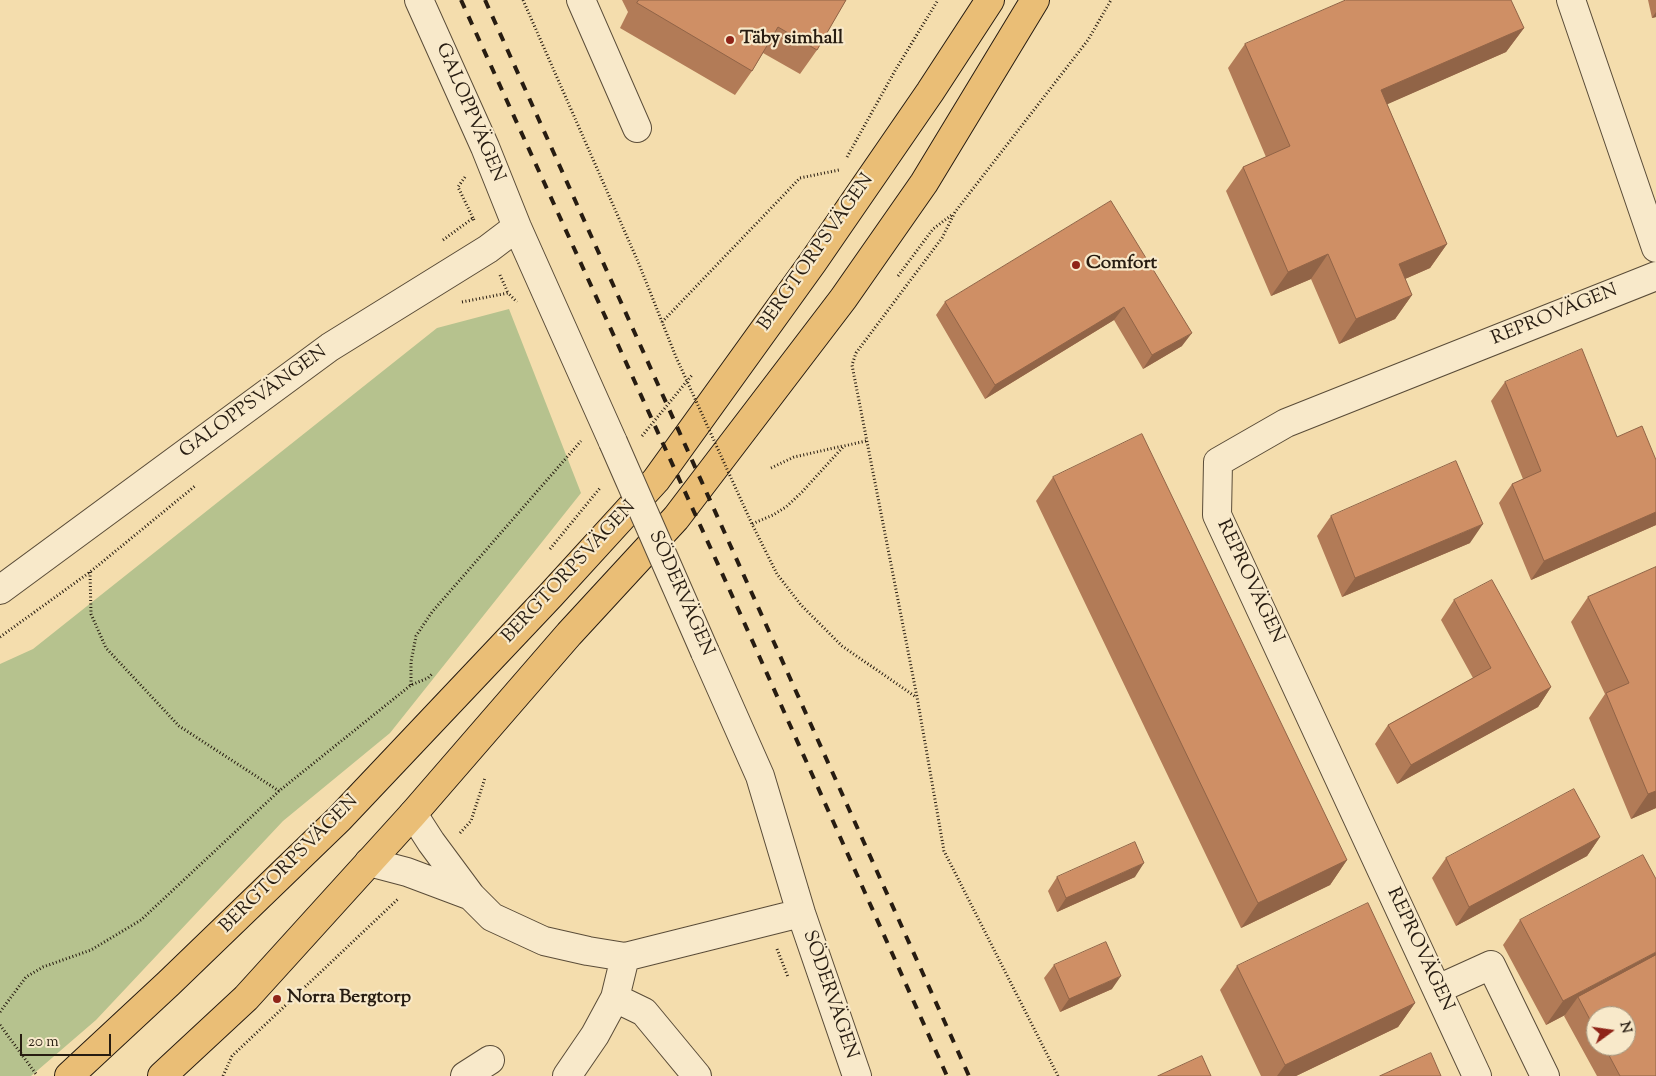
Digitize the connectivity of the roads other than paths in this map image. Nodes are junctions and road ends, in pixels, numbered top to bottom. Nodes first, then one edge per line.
1 (420, 0) edge
2 (581, 0) edge
3 (990, 0) edge
4 (1035, 0) edge
5 (1571, 0) edge
6 (637, 128) dead end
7 (517, 227) junction
8 (1656, 248) edge
9 (1656, 276) edge
10 (0, 590) edge
11 (413, 814) junction
12 (369, 862) junction
13 (471, 896) junction
14 (802, 913) junction
15 (625, 957) junction
16 (1438, 989) junction
17 (615, 998) junction
18 (490, 1060) dead end
19 (69, 1076) edge
20 (162, 1076) edge
21 (465, 1076) edge
22 (567, 1076) edge
23 (697, 1076) edge
24 (857, 1076) edge
25 (1477, 1076) edge
26 (1545, 1076) edge

1 - 7 street, GALOPPVÄGEN
2 - 6 street
3 - 19 main road, BERGTORPSVÄGEN
4 - 11 main road
5 - 8 street
7 - 10 street, GALOPPSVÄNGEN
7 - 14 street, SÖDERVÄGEN, bridge
9 - 16 street, REPROVÄGEN
11 - 12 main road
11 - 13 street, SÖDERVÄGEN
12 - 13 street, SÖDERVÄGEN
12 - 20 main road
13 - 15 street, SÖDERVÄGEN
14 - 15 street, SÖDERVÄGEN
14 - 24 street, SÖDERVÄGEN
15 - 17 street
16 - 25 street, REPROVÄGEN
16 - 26 street
17 - 22 street
17 - 23 street
18 - 21 street

